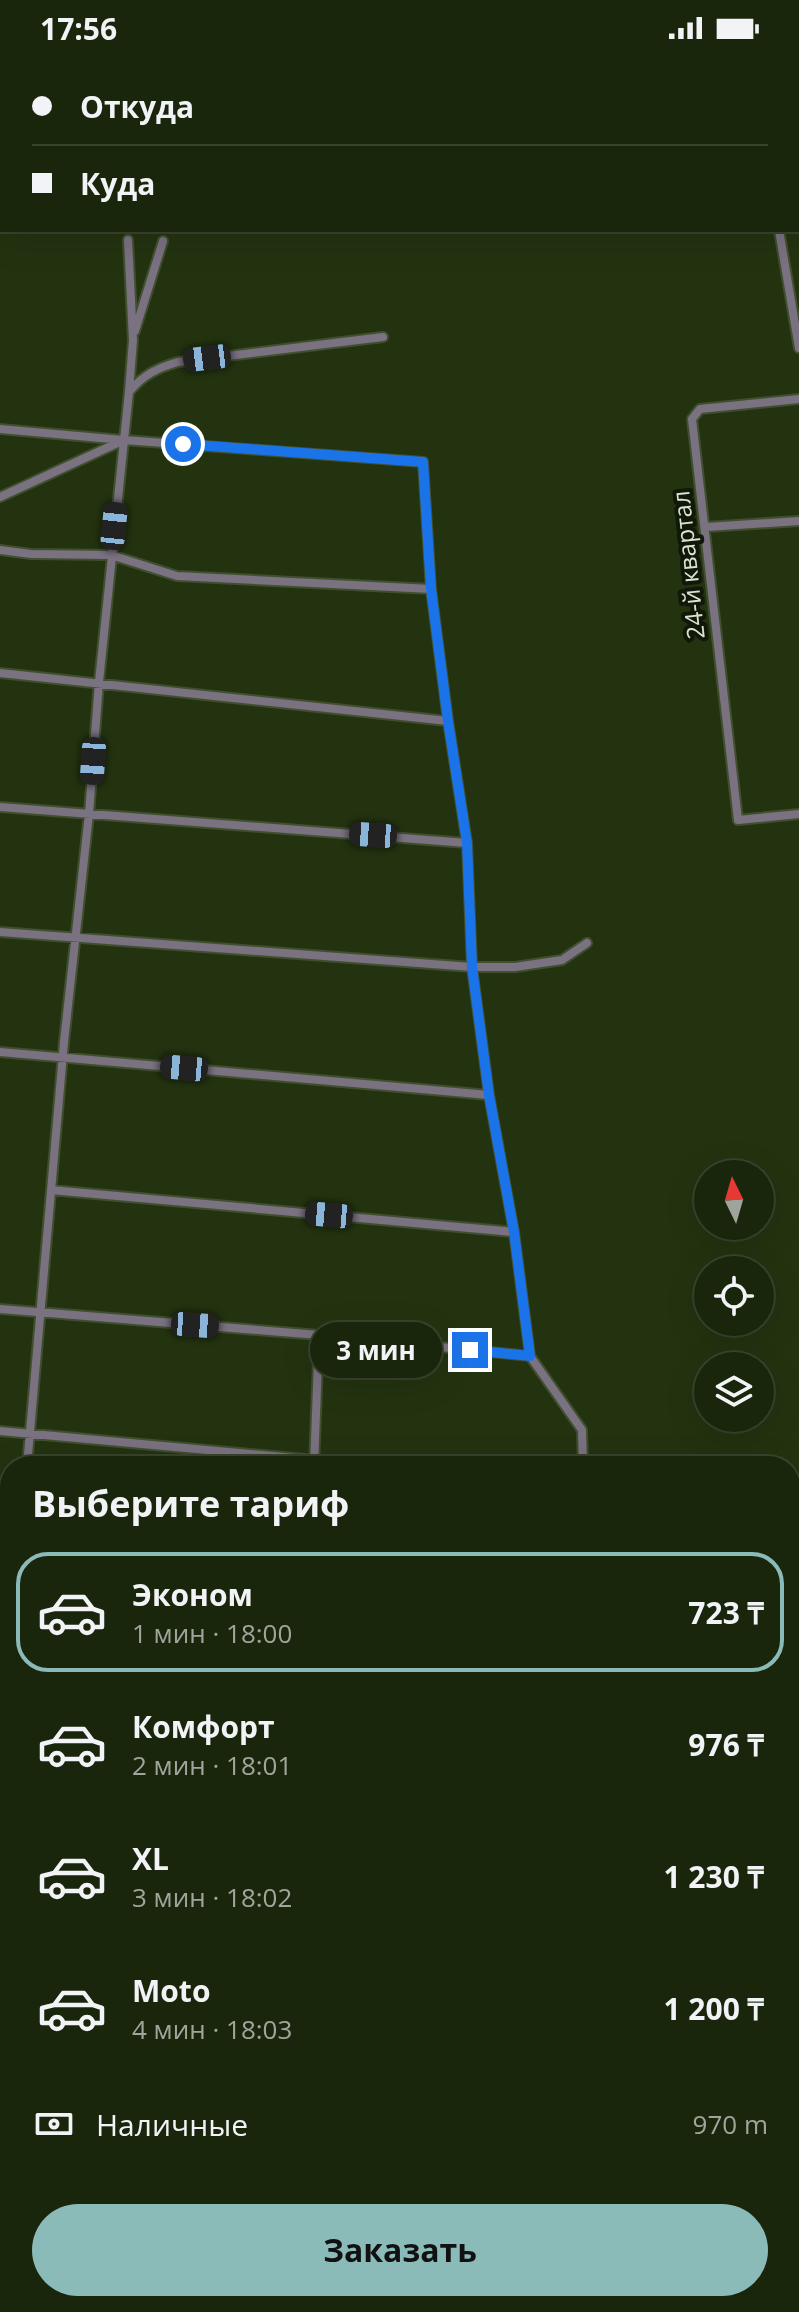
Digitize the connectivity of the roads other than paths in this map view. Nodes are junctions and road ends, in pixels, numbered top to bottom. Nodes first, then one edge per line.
1 (779, 232) edge
2 (128, 240) dead end
3 (163, 241) dead end
4 (383, 337) dead end
5 (133, 340) junction
6 (799, 342) edge
7 (129, 392) junction
8 (799, 399) edge
9 (0, 429) edge
10 (124, 440) junction
11 (0, 497) edge
12 (799, 521) edge
13 (706, 527) junction
14 (0, 550) edge
15 (111, 555) junction
16 (431, 589) junction
17 (0, 673) edge
18 (99, 682) junction
19 (448, 721) junction
20 (0, 807) edge
21 (89, 814) junction
22 (799, 814) edge
23 (467, 843) junction
24 (0, 932) edge
25 (74, 938) junction
26 (587, 943) dead end
27 (472, 967) junction
28 (0, 1052) edge
29 (62, 1057) junction
30 (489, 1095) junction
31 (51, 1190) junction
32 (514, 1232) junction
33 (0, 1309) edge
34 (40, 1313) junction
35 (319, 1335) junction
36 (530, 1356) junction
37 (0, 1431) edge
38 (29, 1434) junction
39 (28, 1456) edge
40 (253, 1456) edge
41 (314, 1456) edge
42 (583, 1456) edge

1 - 6 street
2 - 5 street
3 - 5 street
4 - 7 street
5 - 7 street
7 - 10 street
8 - 13 street, 24-й квартал
9 - 10 street
10 - 11 street
10 - 15 street
10 - 16 street
12 - 13 street
13 - 22 street, 24-й квартал
14 - 15 street
15 - 16 street
15 - 18 street
16 - 19 street
17 - 18 street
18 - 19 street
18 - 21 street
19 - 23 street
20 - 21 street
21 - 23 street
21 - 25 street
23 - 27 street
24 - 25 street
25 - 27 street
25 - 29 street
26 - 27 street
27 - 30 street
28 - 29 street
29 - 30 street
29 - 31 street
30 - 32 street
31 - 32 street
31 - 34 street
32 - 36 street
33 - 34 street
34 - 35 street
34 - 38 street
35 - 36 street
35 - 41 street
36 - 42 street
37 - 38 street
38 - 39 street
38 - 40 street

